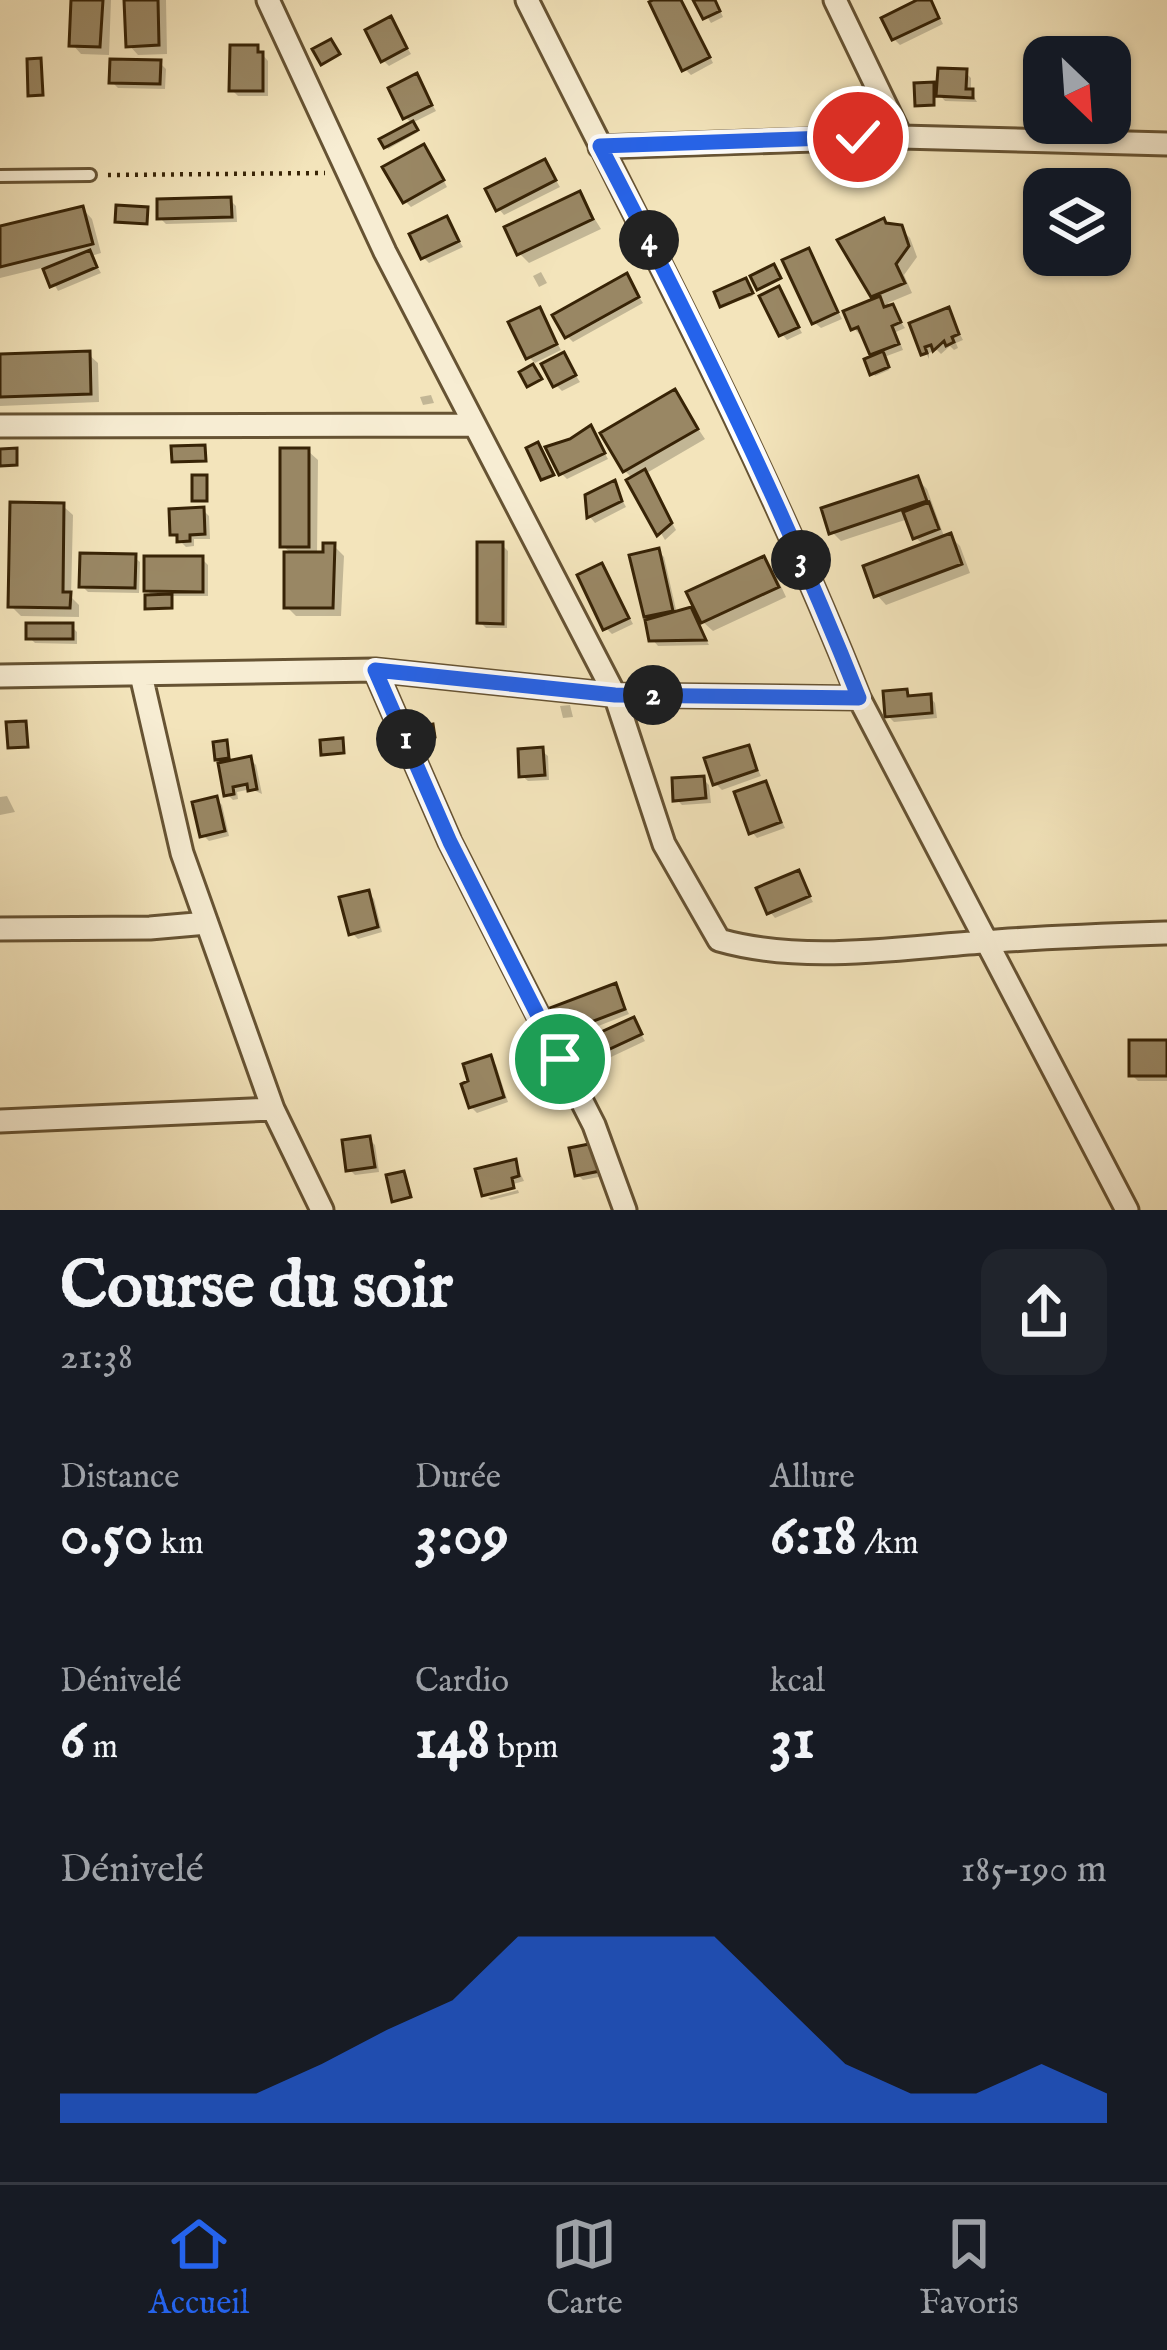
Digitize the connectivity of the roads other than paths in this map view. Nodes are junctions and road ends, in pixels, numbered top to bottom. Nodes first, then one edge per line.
1 (268, 0) edge
2 (527, 0) edge
3 (835, 0) edge
4 (901, 137) junction
5 (1167, 144) edge
6 (600, 146) junction
7 (90, 175) road end
8 (0, 176) edge
9 (0, 425) edge
10 (473, 425) junction
11 (375, 670) junction
12 (141, 674) junction
13 (0, 676) edge
14 (615, 695) junction
15 (859, 698) junction
16 (207, 923) junction
17 (0, 929) edge
18 (1167, 933) edge
19 (984, 941) junction
20 (273, 1109) junction
21 (0, 1121) edge
22 (322, 1210) edge
23 (625, 1210) edge
24 (1127, 1210) edge

1 - 10 street
2 - 6 street
3 - 4 street
4 - 5 street
4 - 6 street
6 - 15 street
7 - 8 lane
9 - 10 street
10 - 14 street
11 - 12 street
11 - 14 street
11 - 23 street
12 - 13 street
12 - 16 street
14 - 15 street
14 - 19 street
15 - 19 street
16 - 17 street
16 - 20 street
18 - 19 street
19 - 24 street
20 - 21 street
20 - 22 street

